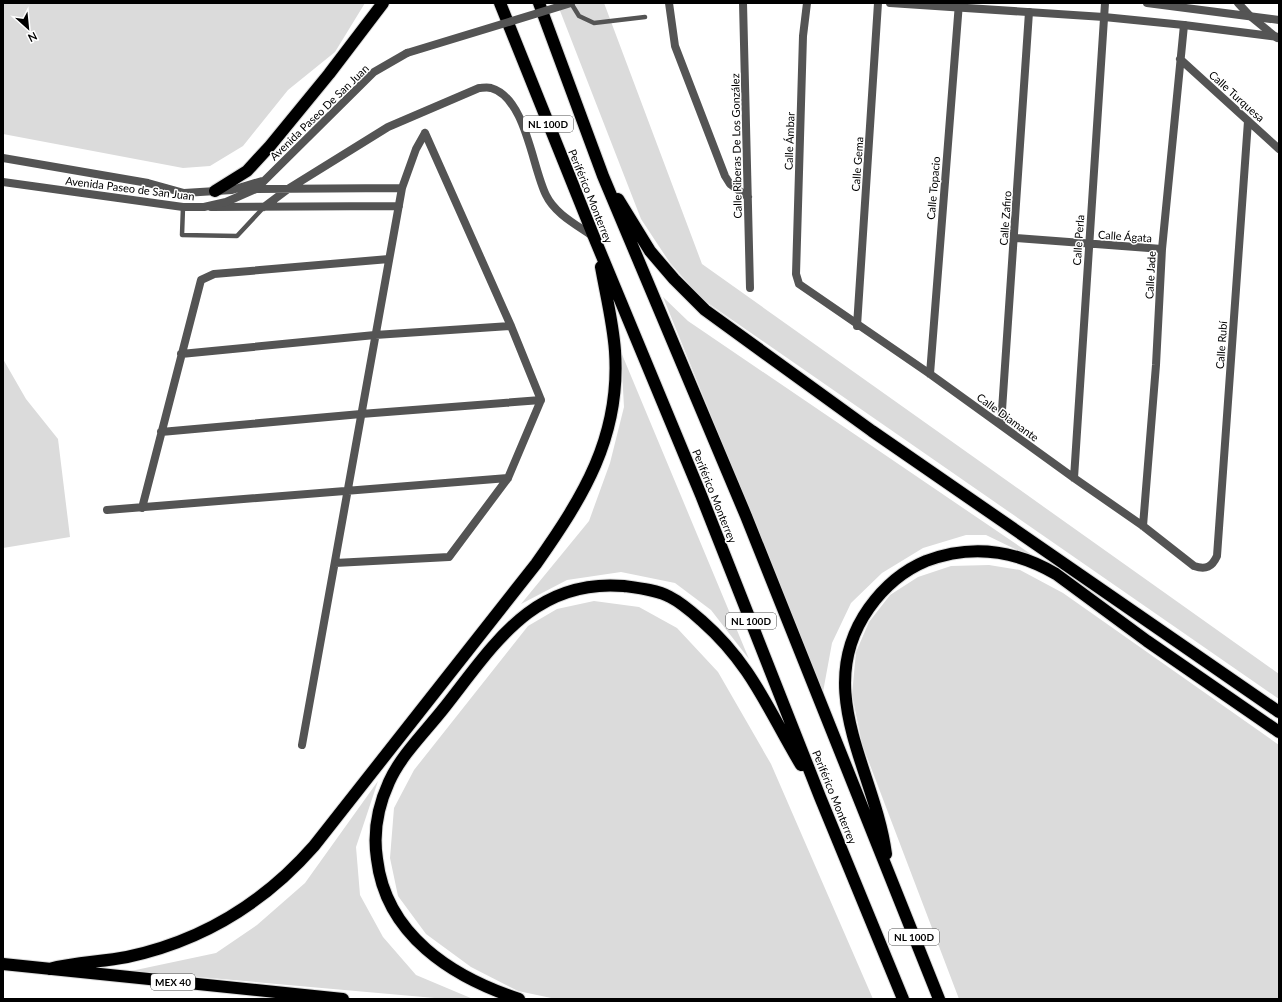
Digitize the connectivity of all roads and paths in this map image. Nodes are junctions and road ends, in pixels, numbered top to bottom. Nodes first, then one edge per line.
1 (383, 3) edge
2 (500, 3) edge
3 (539, 3) edge
4 (571, 3) edge
5 (669, 3) edge
6 (743, 3) edge
7 (807, 3) edge
8 (878, 3) edge
9 (890, 3) edge
10 (1105, 3) edge
11 (1147, 3) edge
12 (1238, 3) edge
13 (959, 5) edge
14 (1029, 12) junction
15 (1250, 16) junction
16 (645, 17) dead end
17 (1104, 17) junction
18 (1279, 20) edge
19 (1184, 25) junction
20 (1278, 38) edge
21 (1180, 59) junction
22 (1248, 121) junction
23 (1279, 148) edge
24 (3, 161) edge
25 (603, 176) junction
26 (266, 180) junction
27 (3, 182) edge
28 (402, 188) junction
29 (256, 189) junction
30 (288, 189) junction
31 (215, 191) junction
32 (184, 193) junction
33 (748, 197) junction
34 (399, 206) junction
35 (183, 207) junction
36 (204, 207) junction
37 (264, 207) junction
38 (1015, 238) junction
39 (595, 241) junction
40 (1089, 244) junction
41 (1162, 249) junction
42 (389, 259) junction
43 (796, 280) joint
44 (750, 288) dead end
45 (511, 326) junction
46 (858, 326) junction
47 (376, 335) junction
48 (181, 354) junction
49 (930, 374) junction
50 (541, 400) junction
51 (361, 414) junction
52 (1001, 425) junction
53 (161, 432) junction
54 (508, 478) junction
55 (1074, 478) junction
56 (348, 490) junction
57 (142, 508) junction
58 (107, 510) dead end
59 (1143, 526) junction
60 (335, 562) junction
61 (1208, 568) joint
62 (1279, 712) edge
63 (1279, 732) edge
64 (302, 745) dead end
65 (820, 797) junction
66 (889, 875) junction
67 (3, 964) edge
68 (49, 969) junction
69 (343, 999) edge
70 (519, 999) edge
71 (903, 999) edge
72 (939, 999) edge

1 - 31 highway
2 - 39 highway, Periférico Monterrey / NL 100D
3 - 25 highway, Periférico Monterrey / NL 100D
4 - 16 lane
4 - 26 street, Avenida Paseo De San Juan, bridge
5 - 33 street
6 - 33 street, Calle Riberas De Los González
7 - 43 street, Calle Ámbar
8 - 46 street, Calle Gema
9 - 13 street
10 - 17 street, Calle Perla
11 - 15 street
12 - 15 street
13 - 14 street
13 - 49 street, Calle Topacio
14 - 17 street
14 - 38 street, Calle Zafiro
15 - 18 street
15 - 20 street
17 - 19 street
17 - 40 street, Calle Perla
19 - 20 street
19 - 21 street, Calle Jade
21 - 22 street, Calle Turquesa
21 - 41 street, Calle Jade
22 - 23 street, Calle Turquesa
22 - 61 street, Calle Rubí
24 - 32 street, Avenida Paseo de San Juan
25 - 62 highway
25 - 66 highway, Periférico Monterrey / NL 100D
26 - 29 street, Avenida Paseo de San Juan
26 - 31 street, Avenida Paseo de San Juan
27 - 35 street, Avenida Paseo de San Juan
28 - 30 street
28 - 34 street
28 - 45 street
29 - 30 street
29 - 36 street, Avenida Paseo de San Juan
30 - 37 street
30 - 39 street
31 - 32 street, Avenida Paseo de San Juan
32 - 35 street
33 - 44 street, Calle Riberas De Los González
34 - 37 street
34 - 42 street
35 - 36 street, Avenida Paseo de San Juan
35 - 37 lane
36 - 37 street
38 - 40 street, Calle Ágata
38 - 52 street, Calle Zafiro
39 - 65 highway, Periférico Monterrey / NL 100D
39 - 68 highway
40 - 41 street, Calle Ágata
40 - 55 street, Calle Perla
41 - 59 street, Calle Jade
42 - 47 street
42 - 48 street
43 - 46 street, Calle Diamante
45 - 47 street
45 - 50 street
46 - 49 street, Calle Diamante
47 - 48 street
47 - 51 street
48 - 53 street
49 - 52 street, Calle Diamante
50 - 51 street
50 - 54 street
51 - 53 street
51 - 56 street
52 - 55 street, Calle Diamante
53 - 57 street
54 - 56 street
54 - 60 street
55 - 59 street, Calle Diamante
56 - 57 street
56 - 60 street
57 - 58 street
59 - 61 street, Calle Diamante
60 - 64 street
63 - 66 highway
65 - 70 highway
65 - 71 highway, Periférico Monterrey / NL 100D
66 - 72 highway, Periférico Monterrey / NL 100D
67 - 68 highway, MEX 40
68 - 69 highway, MEX 40

